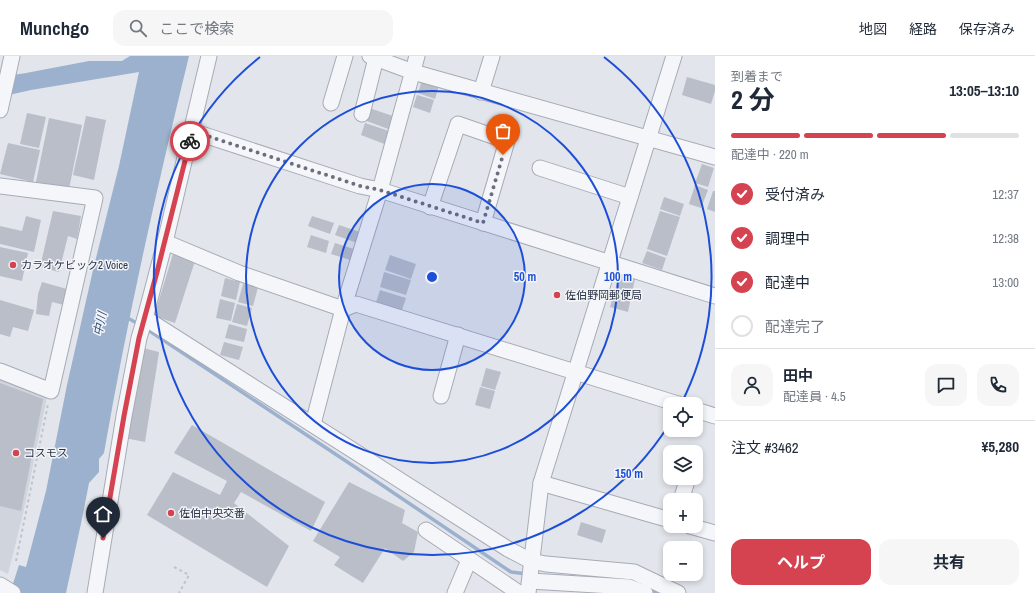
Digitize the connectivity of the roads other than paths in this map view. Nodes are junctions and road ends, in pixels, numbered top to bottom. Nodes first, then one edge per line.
1 (12, 56) edge
2 (209, 56) edge
3 (345, 56) edge
4 (417, 56) edge
5 (492, 56) edge
6 (674, 56) edge
7 (373, 57) edge
8 (413, 72) junction
9 (481, 92) junction
10 (331, 103) dead end
11 (1, 105) edge
12 (362, 114) dead end
13 (192, 131) junction
14 (648, 138) junction
15 (715, 156) edge
16 (540, 168) dead end
17 (0, 186) edge
18 (380, 190) junction
19 (630, 197) junction
20 (430, 207) junction
21 (483, 223) junction
22 (165, 242) junction
23 (610, 263) junction
24 (715, 296) edge
25 (343, 309) junction
26 (144, 324) junction
27 (458, 335) junction
28 (0, 371) edge
29 (576, 372) junction
30 (441, 396) dead end
31 (663, 399) edge
32 (703, 412) edge
33 (715, 416) edge
34 (313, 424) junction
35 (541, 483) junction
36 (663, 518) edge
37 (426, 530) dead end
38 (703, 530) edge
39 (715, 533) edge
40 (469, 560) junction
41 (530, 576) edge
42 (0, 585) edge
43 (629, 590) edge
44 (13, 593) edge
45 (95, 593) edge
46 (455, 593) edge
47 (519, 593) edge
48 (644, 593) edge
49 (678, 593) edge

1 - 11 street
2 - 13 street
3 - 10 street
4 - 8 street
5 - 9 street
6 - 14 street
7 - 8 street
7 - 12 street
8 - 9 street
8 - 18 street
9 - 14 street
13 - 18 street
13 - 22 street
14 - 15 street
14 - 19 street
16 - 19 street
17 - 28 street
18 - 20 street
18 - 25 street
19 - 23 street
20 - 21 street
20 - 21 street
21 - 23 street
22 - 25 street
22 - 26 street
23 - 24 street
23 - 29 street
25 - 27 street
25 - 34 street
26 - 34 street
26 - 45 street
27 - 29 street
27 - 30 street
29 - 31 street
29 - 35 street
32 - 33 street
34 - 41 street
35 - 36 street
35 - 41 street
37 - 40 street
38 - 39 street
40 - 46 street
40 - 47 street
41 - 43 street
41 - 49 street
42 - 44 street
43 - 48 street

